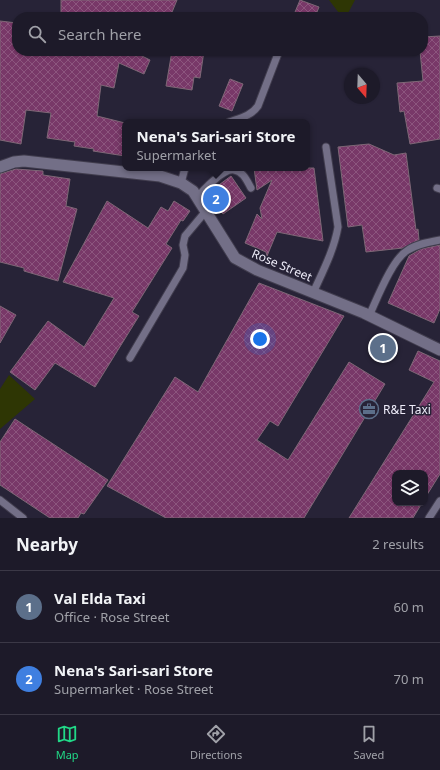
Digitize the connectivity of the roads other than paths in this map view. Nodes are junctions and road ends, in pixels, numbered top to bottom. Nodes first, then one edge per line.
1 (277, 56) edge
2 (238, 119) edge
3 (326, 147) dead end
4 (0, 167) edge
5 (184, 171) edge
6 (226, 171) edge
7 (236, 171) edge
8 (181, 183) junction
9 (251, 188) dead end
10 (197, 198) junction
11 (206, 211) junction
12 (440, 240) edge
13 (313, 293) junction
14 (369, 316) junction
15 (440, 350) edge
16 (130, 358) dead end
17 (0, 500) edge
18 (440, 501) edge
19 (23, 518) edge
20 (429, 518) edge

1 - 2 lane
3 - 13 lane
4 - 8 street, Rose Street
5 - 8 lane
6 - 10 lane
7 - 9 lane
8 - 10 street, Rose Street
10 - 11 street, Rose Street
11 - 13 street, Rose Street
11 - 16 lane
12 - 14 lane
13 - 14 street, Rose Street
14 - 15 street, Rose Street
17 - 19 lane
18 - 20 lane

